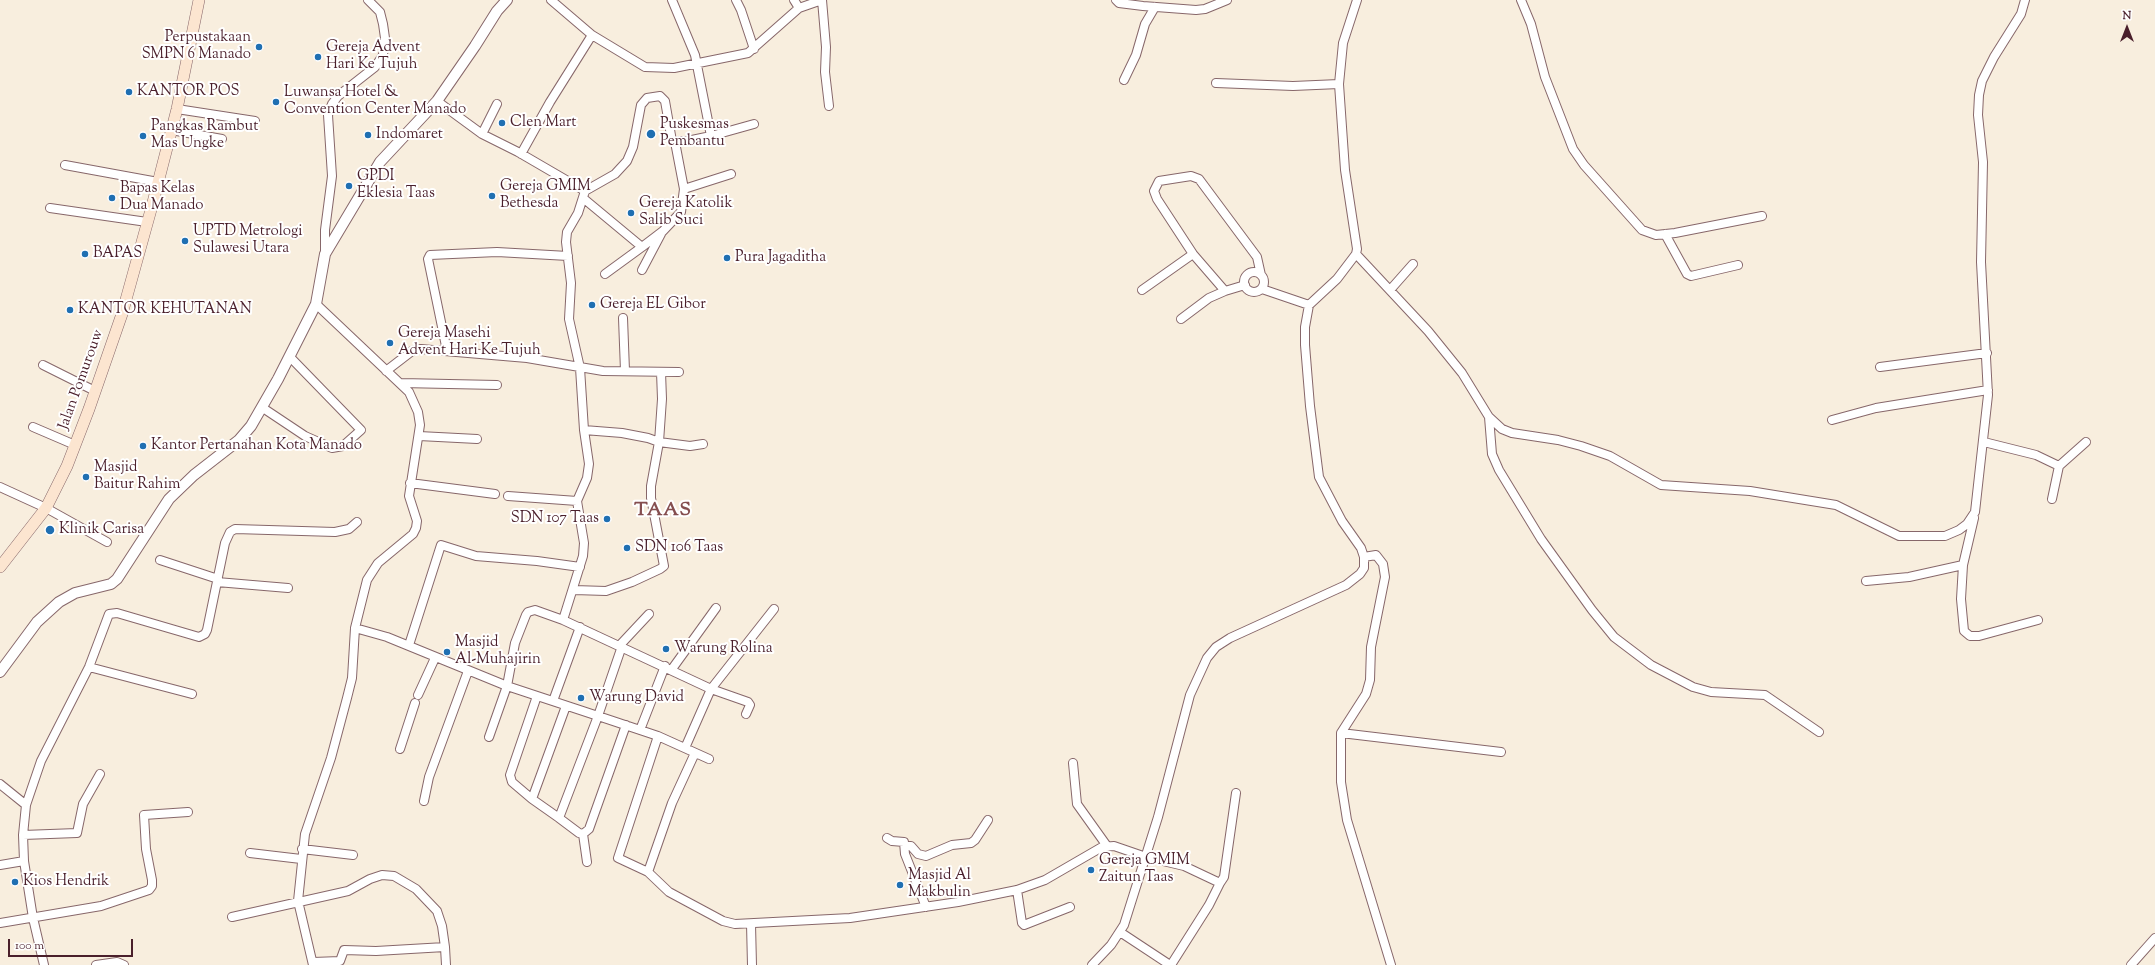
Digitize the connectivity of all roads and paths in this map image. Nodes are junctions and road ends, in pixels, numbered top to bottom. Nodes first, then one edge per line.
1 (199, 0) edge
2 (368, 0) edge
3 (507, 0) edge
4 (551, 0) edge
5 (672, 0) edge
6 (736, 0) edge
7 (794, 0) edge
8 (1116, 0) edge
9 (1227, 0) edge
10 (1357, 0) edge
11 (1521, 0) edge
12 (2025, 0) edge
13 (1209, 5) edge
14 (1155, 7) junction
15 (799, 8) junction
16 (589, 32) junction
17 (754, 49) junction
18 (696, 64) junction
19 (1124, 80) dead end
20 (1216, 83) dead end
21 (1339, 84) junction
22 (437, 100) junction
23 (497, 104) dead end
24 (829, 106) dead end
25 (177, 109) junction
26 (255, 121) dead end
27 (754, 124) dead end
28 (171, 130) junction
29 (482, 134) junction
30 (711, 136) junction
31 (222, 139) dead end
32 (674, 142) junction
33 (518, 152) junction
34 (65, 165) dead end
35 (731, 174) dead end
36 (158, 182) junction
37 (684, 189) junction
38 (584, 195) junction
39 (50, 208) dead end
40 (1762, 216) dead end
41 (148, 222) junction
42 (663, 231) junction
43 (1665, 234) junction
44 (642, 247) junction
45 (325, 254) junction
46 (1193, 254) junction
47 (1356, 254) junction
48 (568, 256) junction
49 (1413, 264) dead end
50 (1738, 265) dead end
51 (642, 270) dead end
52 (605, 274) dead end
53 (1261, 275) junction
54 (1245, 285) junction
55 (1262, 289) junction
56 (1142, 290) dead end
57 (1225, 290) junction
58 (1390, 290) junction
59 (316, 304) junction
60 (1309, 305) junction
61 (623, 318) dead end
62 (1181, 319) dead end
63 (447, 351) junction
64 (1987, 353) junction
65 (290, 357) junction
66 (43, 365) dead end
67 (1880, 367) dead end
68 (580, 368) junction
69 (386, 371) junction
70 (625, 371) junction
71 (661, 372) junction
72 (679, 372) dead end
73 (401, 383) junction
74 (497, 385) dead end
75 (1988, 390) junction
76 (96, 391) junction
77 (263, 408) junction
78 (1489, 417) junction
79 (1832, 420) dead end
80 (33, 427) dead end
81 (584, 430) junction
82 (419, 436) junction
83 (478, 440) dead end
84 (659, 442) junction
85 (1984, 442) junction
86 (2086, 442) dead end
87 (703, 444) dead end
88 (75, 445) junction
89 (2059, 466) junction
90 (410, 483) junction
91 (0, 488) edge
92 (495, 494) dead end
93 (508, 496) dead end
94 (2052, 499) dead end
95 (577, 501) junction
96 (46, 508) junction
97 (1975, 512) junction
98 (357, 522) dead end
99 (107, 542) dead end
100 (1364, 557) junction
101 (160, 560) dead end
102 (1963, 565) junction
103 (0, 566) edge
104 (580, 567) junction
105 (217, 580) junction
106 (1866, 582) dead end
107 (288, 588) dead end
108 (574, 590) junction
109 (716, 608) dead end
110 (774, 609) dead end
111 (649, 614) dead end
112 (563, 620) junction
113 (2038, 620) dead end
114 (580, 627) junction
115 (355, 628) junction
116 (409, 645) junction
117 (621, 645) junction
118 (431, 656) junction
119 (89, 667) junction
120 (669, 667) junction
121 (468, 671) junction
122 (0, 672) edge
123 (507, 686) junction
124 (711, 689) junction
125 (192, 694) dead end
126 (418, 694) dead end
127 (537, 696) junction
128 (553, 701) junction
129 (415, 703) dead end
130 (566, 706) junction
131 (746, 714) dead end
132 (598, 716) junction
133 (626, 725) junction
134 (640, 730) junction
135 (1819, 732) dead end
136 (1341, 733) junction
137 (658, 736) junction
138 (489, 737) dead end
139 (685, 748) junction
140 (400, 749) dead end
141 (1501, 752) dead end
142 (695, 753) junction
143 (709, 759) dead end
144 (1073, 763) dead end
145 (100, 774) dead end
146 (0, 784) edge
147 (1236, 793) dead end
148 (532, 799) junction
149 (424, 801) dead end
150 (26, 805) junction
151 (188, 812) dead end
152 (559, 818) junction
153 (988, 820) dead end
154 (23, 834) junction
155 (583, 834) junction
156 (887, 838) dead end
157 (905, 846) junction
158 (1107, 846) junction
159 (302, 849) junction
160 (250, 853) dead end
161 (353, 855) dead end
162 (1146, 857) junction
163 (301, 859) junction
164 (24, 861) junction
165 (587, 862) dead end
166 (0, 865) edge
167 (648, 872) junction
168 (1220, 883) junction
169 (1017, 890) junction
170 (298, 901) junction
171 (926, 907) junction
172 (1070, 907) dead end
173 (232, 917) dead end
174 (33, 918) junction
175 (0, 923) edge
176 (751, 924) junction
177 (1120, 932) junction
178 (2155, 938) edge
179 (445, 947) junction
180 (342, 962) edge
181 (313, 963) edge
182 (44, 965) edge
183 (96, 965) edge
184 (124, 965) edge
185 (446, 965) edge
186 (752, 965) edge
187 (1092, 965) edge
188 (1170, 965) edge
189 (1391, 965) edge
190 (2131, 965) edge

1 - 25 main road, Jalan Pomurouw
2 - 45 street
3 - 22 street
4 - 16 street
5 - 18 street
6 - 17 street
7 - 15 street
8 - 14 street
9 - 13 street
10 - 21 street
11 - 43 street
12 - 64 street
13 - 14 street
14 - 19 street
15 - 17 street
15 - 24 street
16 - 18 street
16 - 33 street
17 - 18 street
18 - 30 street
20 - 21 street
21 - 47 street
22 - 29 street
22 - 45 street
23 - 29 street
25 - 26 street
25 - 28 main road, Jalan Pomurouw
27 - 30 street
28 - 31 street
28 - 36 main road, Jalan Pomurouw
29 - 33 street
30 - 32 street
32 - 37 street
32 - 38 street
33 - 38 street
34 - 36 street
35 - 37 street
36 - 41 main road, Jalan Pomurouw
37 - 42 street
38 - 44 street
38 - 48 street
39 - 41 street
40 - 43 street
41 - 76 main road, Jalan Pomurouw
42 - 44 street
42 - 51 street
43 - 50 street
44 - 52 street
45 - 59 street
46 - 53 street
46 - 56 street
46 - 57 street
47 - 58 street
47 - 60 street
48 - 63 street
48 - 68 street
49 - 58 street
53 - 54 street
53 - 55 street
54 - 55 street
54 - 57 street
55 - 60 street
57 - 62 street
58 - 78 street
59 - 65 street
59 - 69 street
60 - 100 street
61 - 70 street
63 - 68 street
63 - 69 street
64 - 67 street
64 - 75 street
65 - 77 street
65 - 77 street
66 - 76 street
68 - 70 street
68 - 81 street
69 - 73 street
70 - 71 street
71 - 72 street
71 - 84 street
73 - 74 street
73 - 82 street
75 - 79 street
75 - 85 street
76 - 88 main road, Jalan Pomurouw
77 - 122 street
78 - 97 street
78 - 135 street
80 - 88 street
81 - 84 street
81 - 95 street
82 - 83 street
82 - 90 street
84 - 87 street
84 - 108 street
85 - 89 street
85 - 97 street
86 - 89 street
88 - 96 main road, Jalan Pomurouw
89 - 94 street
90 - 92 street
90 - 115 street
91 - 96 street
93 - 95 street
95 - 104 street
96 - 99 street
96 - 103 main road, Jalan Pomurouw
97 - 102 street
98 - 105 street
100 - 136 street
100 - 162 street
101 - 105 street
102 - 106 street
102 - 113 street
104 - 108 street
104 - 116 street
105 - 107 street
105 - 119 street
108 - 112 street
109 - 120 street
110 - 124 street
111 - 117 street
112 - 114 street
112 - 123 street
114 - 117 street
114 - 128 street
115 - 116 street
115 - 159 street
116 - 118 street
117 - 120 street
117 - 132 street
118 - 121 street
118 - 126 street
119 - 125 street
119 - 150 street
120 - 124 street
120 - 134 street
121 - 123 street
121 - 149 street
123 - 127 street
123 - 138 street
124 - 131 street
124 - 139 street
127 - 128 street
127 - 148 street
128 - 130 street
129 - 140 street
130 - 132 street
130 - 148 street
132 - 133 street
132 - 152 street
133 - 134 street
133 - 155 street
134 - 137 street
136 - 141 street
136 - 189 street
137 - 139 street
137 - 167 street
139 - 142 street
142 - 143 street
142 - 167 street
144 - 158 street
145 - 154 street
146 - 150 street
147 - 168 street
148 - 152 street
150 - 154 street
151 - 174 street
152 - 155 street
153 - 157 street
154 - 164 street
155 - 165 street
156 - 157 street
157 - 171 street
158 - 162 street
158 - 169 street
159 - 161 street
159 - 163 street
160 - 163 street
162 - 168 street
162 - 177 street
163 - 170 street
164 - 166 street
164 - 174 street
167 - 176 street
168 - 188 street
169 - 171 street
169 - 172 street
170 - 173 street
170 - 179 street
170 - 181 street
171 - 176 street
174 - 175 street
174 - 182 street
176 - 186 street
177 - 187 street
177 - 188 street
178 - 190 street
179 - 180 street
179 - 185 street
180 - 181 street
183 - 184 street

